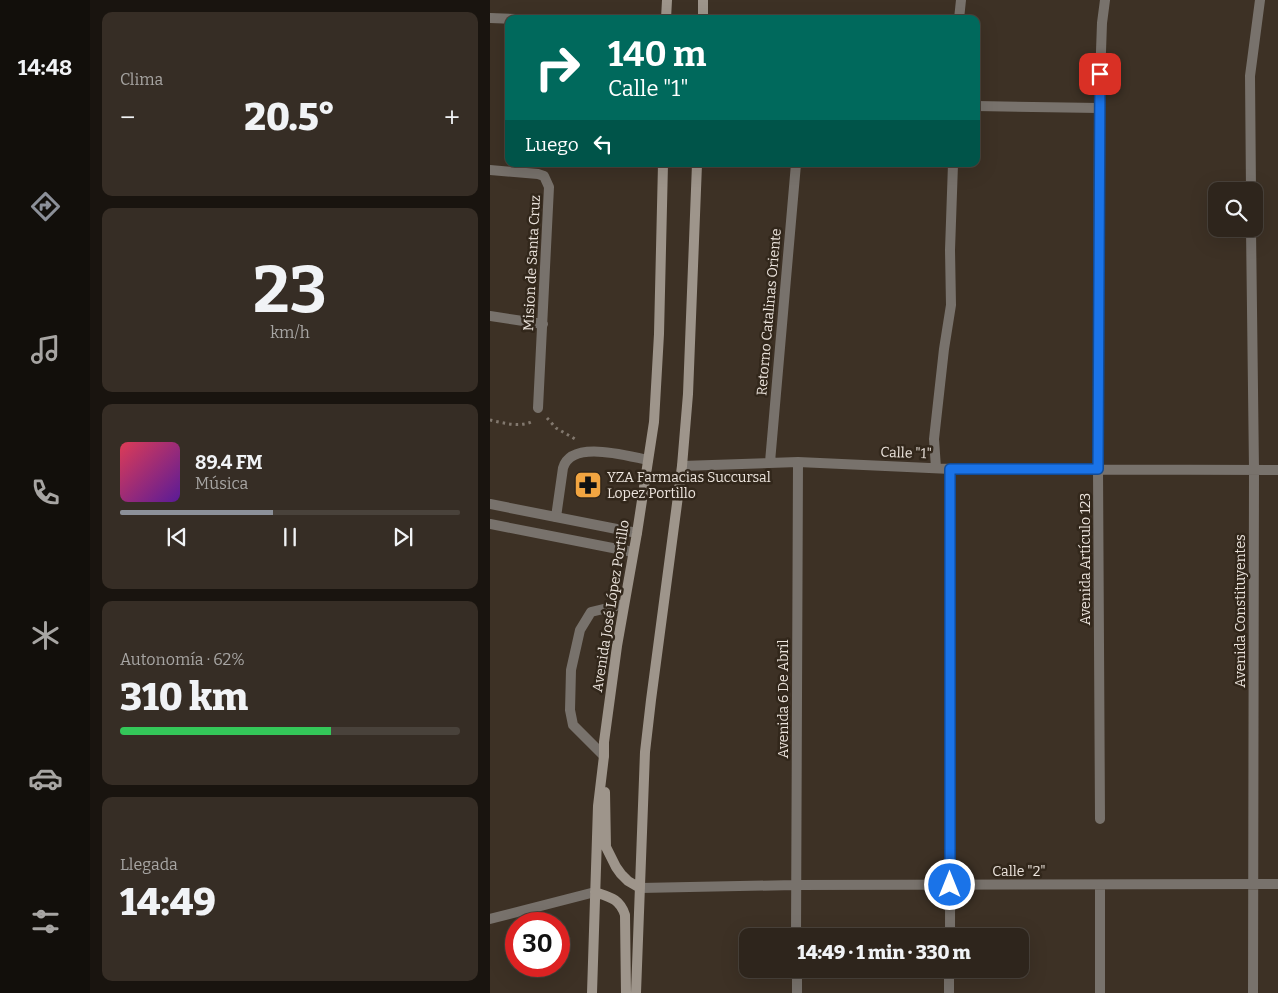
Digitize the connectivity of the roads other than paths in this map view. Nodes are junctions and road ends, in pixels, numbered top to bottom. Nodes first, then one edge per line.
1 (667, 0) edge
2 (703, 0) edge
3 (961, 0) edge
4 (1105, 0) edge
5 (1260, 0) edge
6 (666, 15) edge
7 (703, 15) edge
8 (959, 15) edge
9 (490, 18) edge
10 (505, 19) edge
11 (980, 106) edge
12 (1099, 108) junction
13 (663, 167) edge
14 (697, 167) edge
15 (796, 167) edge
16 (953, 167) edge
17 (490, 170) edge
18 (1251, 182) edge
19 (1251, 237) edge
20 (490, 316) edge
21 (542, 324) junction
22 (538, 408) dead end
23 (648, 460) junction
24 (770, 462) junction
25 (798, 462) junction
26 (682, 466) junction
27 (936, 468) junction
28 (950, 469) junction
29 (1098, 469) junction
30 (1254, 469) junction
31 (1278, 470) edge
32 (490, 504) edge
33 (556, 517) junction
34 (490, 524) edge
35 (637, 533) junction
36 (633, 552) junction
37 (624, 604) junction
38 (604, 756) junction
39 (1100, 819) dead end
40 (1252, 884) junction
41 (1278, 884) edge
42 (795, 885) junction
43 (950, 885) junction
44 (1100, 885) junction
45 (640, 888) junction
46 (595, 892) junction
47 (490, 919) edge
48 (796, 928) edge
49 (950, 928) edge
50 (797, 978) edge
51 (950, 978) edge
52 (592, 993) edge
53 (626, 993) edge
54 (636, 993) edge
55 (797, 993) edge
56 (950, 993) edge
57 (1100, 993) edge
58 (1253, 993) edge

1 - 6 main road
2 - 7 main road
3 - 8 street
4 - 12 street, Avenida Artículo 123
5 - 18 street
9 - 10 street
11 - 12 street
12 - 29 street, Avenida Artículo 123
13 - 23 main road, Avenida José López Portillo
14 - 26 main road
15 - 24 street, Retorno Catalinas Oriente
16 - 27 street
17 - 21 street, Mision de Santa Cruz
19 - 30 street, Avenida Constituyentes
20 - 21 street
21 - 22 street, Mision de Santa Cruz
23 - 33 street
23 - 35 main road, Avenida José López Portillo
24 - 25 street, Calle "1"
24 - 26 street, Calle "1"
25 - 27 street, Calle "1"
25 - 42 street, Avenida 6 De Abril
26 - 45 main road
27 - 28 street, Calle "1"
28 - 29 street, Calle "1"
28 - 43 street
29 - 30 street, Calle "1"
29 - 39 street, Avenida Artículo 123
30 - 31 street, Calle "1"
30 - 40 street, Avenida Constituyentes
32 - 33 street
33 - 35 street
34 - 36 street
35 - 36 main road, Avenida José López Portillo
36 - 37 main road, Avenida José López Portillo
37 - 38 main road, Avenida José López Portillo
37 - 38 street
38 - 45 main road
38 - 46 main road, Avenida José López Portillo
40 - 41 street, Calle "2"
40 - 44 street, Calle "2"
40 - 58 street, Avenida Constituyentes
42 - 43 street, Calle "2"
42 - 45 street, Calle "2"
42 - 48 street, Avenida 6 De Abril
43 - 44 street, Calle "2"
43 - 49 street
44 - 57 street
45 - 54 main road
46 - 47 street
46 - 52 main road, Avenida José López Portillo
46 - 53 main road
50 - 55 street
51 - 56 street

